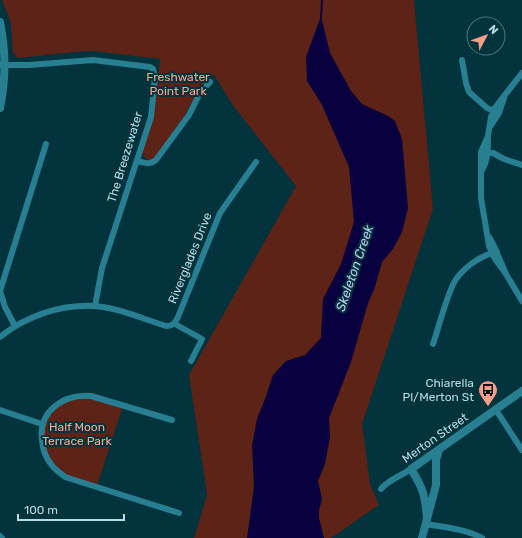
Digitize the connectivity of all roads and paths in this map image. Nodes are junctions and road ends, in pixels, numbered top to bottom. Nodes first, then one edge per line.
1 (0, 22) edge
2 (462, 60) dead end
3 (2, 65) edge
4 (522, 73) edge
5 (210, 82) dead end
6 (0, 108) edge
7 (496, 111) junction
8 (46, 144) dead end
9 (485, 153) junction
10 (137, 161) junction
11 (256, 162) dead end
12 (522, 166) edge
13 (493, 253) junction
14 (522, 301) edge
15 (95, 306) junction
16 (174, 324) junction
17 (15, 326) junction
18 (0, 337) edge
19 (433, 344) dead end
20 (191, 361) dead end
21 (522, 391) edge
22 (0, 410) edge
23 (496, 410) junction
24 (172, 420) dead end
25 (42, 424) junction
26 (439, 450) junction
27 (522, 450) edge
28 (411, 469) junction
29 (381, 489) dead end
30 (179, 513) dead end
31 (426, 521) junction
32 (422, 538) edge
33 (482, 538) edge

1 - 3 street
2 - 7 street
3 - 6 street
3 - 10 street, The Breezewater
4 - 7 street
5 - 10 street
7 - 9 street
8 - 17 street
9 - 12 street
9 - 13 street
10 - 15 street, The Breezewater
11 - 16 street, Riverglades Drive
13 - 14 street
13 - 19 street
15 - 16 street
15 - 17 street
16 - 20 street
17 - 18 street
21 - 23 street, Merton Street
22 - 25 street
23 - 26 street, Merton Street
23 - 27 street
24 - 25 street
25 - 30 street
26 - 28 street, Merton Street
26 - 31 street
28 - 29 street, Merton Street
28 - 31 street
31 - 32 street
31 - 33 street

